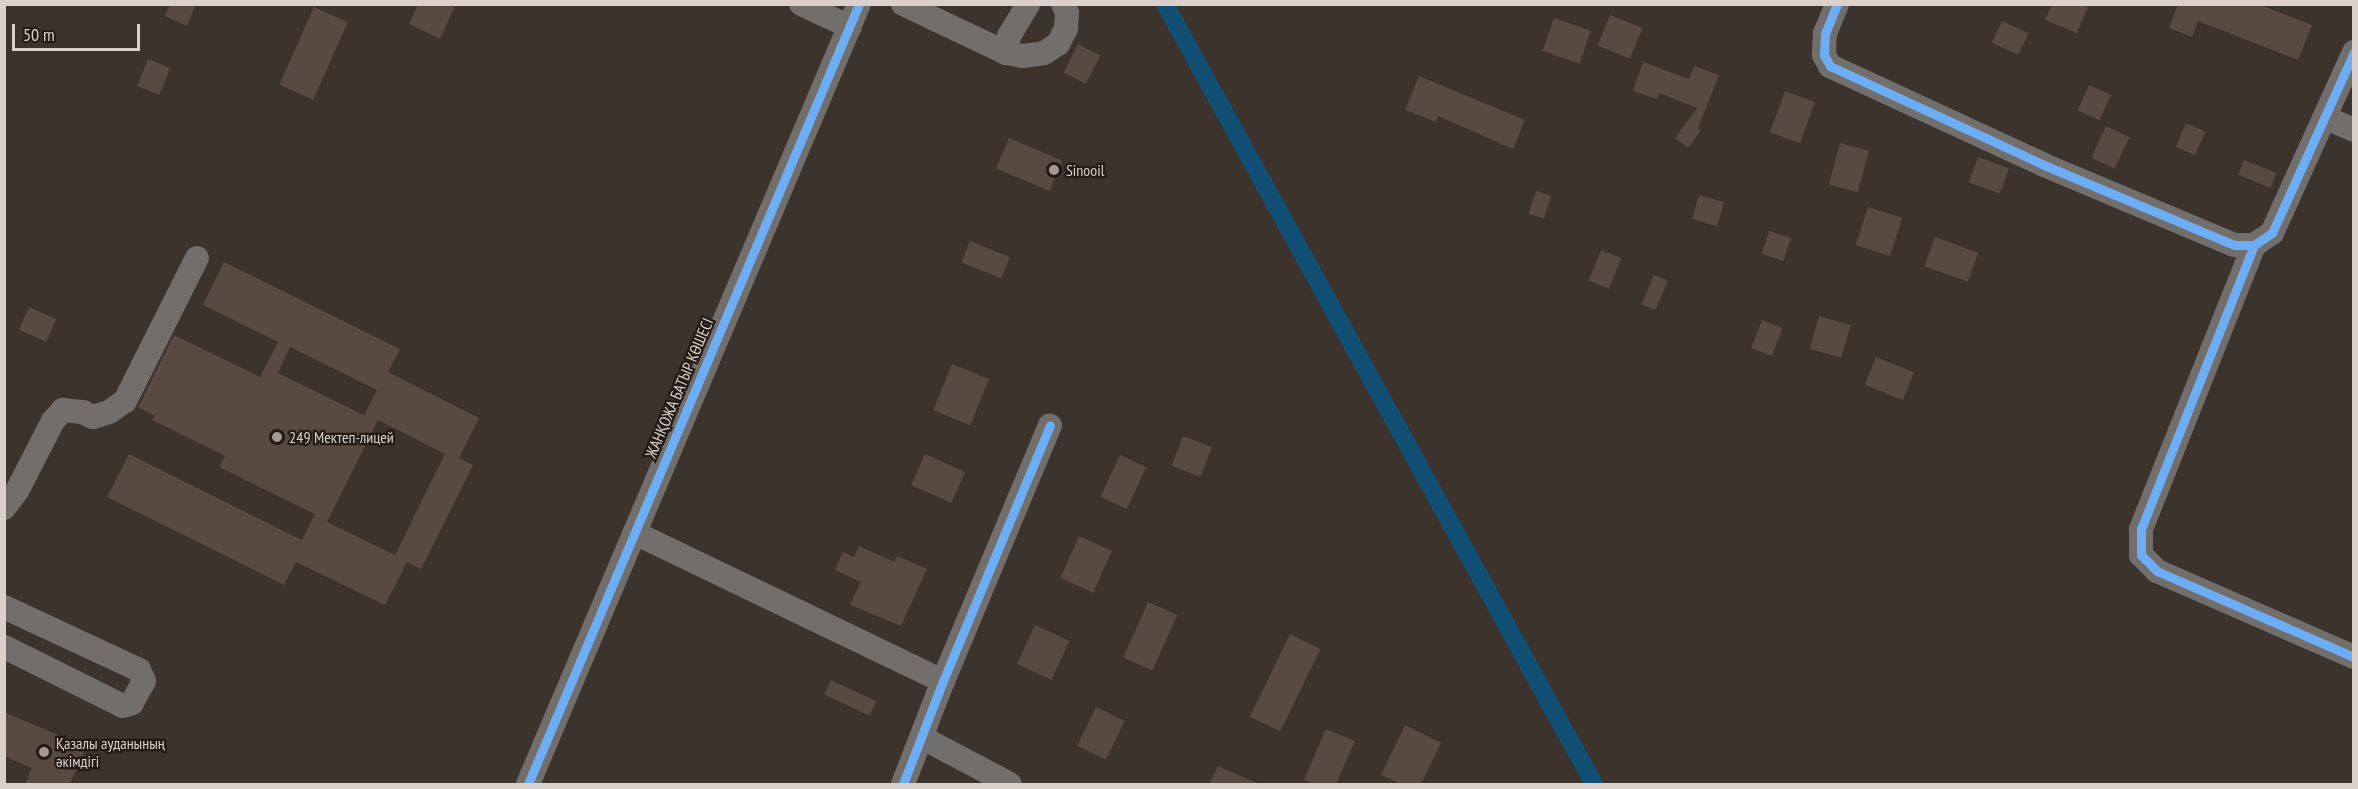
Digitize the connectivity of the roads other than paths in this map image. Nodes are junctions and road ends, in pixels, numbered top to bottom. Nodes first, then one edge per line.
1 (801, 4) edge
2 (859, 4) edge
3 (903, 4) edge
4 (1028, 4) edge
5 (1063, 4) edge
6 (1836, 4) edge
7 (850, 27) junction
8 (2354, 52) edge
9 (1006, 53) junction
10 (2326, 118) junction
11 (2354, 130) edge
12 (2253, 245) junction
13 (197, 258) dead end
14 (1050, 425) dead end
15 (4, 508) edge
16 (634, 532) junction
17 (4, 609) edge
18 (4, 622) edge
19 (4, 647) edge
20 (2354, 657) edge
21 (943, 681) junction
22 (923, 738) junction
23 (528, 784) edge
24 (903, 784) edge
25 (1010, 784) edge

1 - 7 street
2 - 7 street, ЖАНҚОЖА БАТЫР КӨШЕСІ
3 - 9 street
4 - 9 street
5 - 9 street
6 - 12 street
7 - 16 street, ЖАНҚОЖА БАТЫР КӨШЕСІ
8 - 10 street
10 - 11 street
10 - 12 street
12 - 20 street
13 - 15 street
14 - 21 street
16 - 21 street
16 - 23 street, ЖАНҚОЖА БАТЫР КӨШЕСІ
17 - 18 street
17 - 19 street
21 - 22 street
22 - 24 street
22 - 25 street

